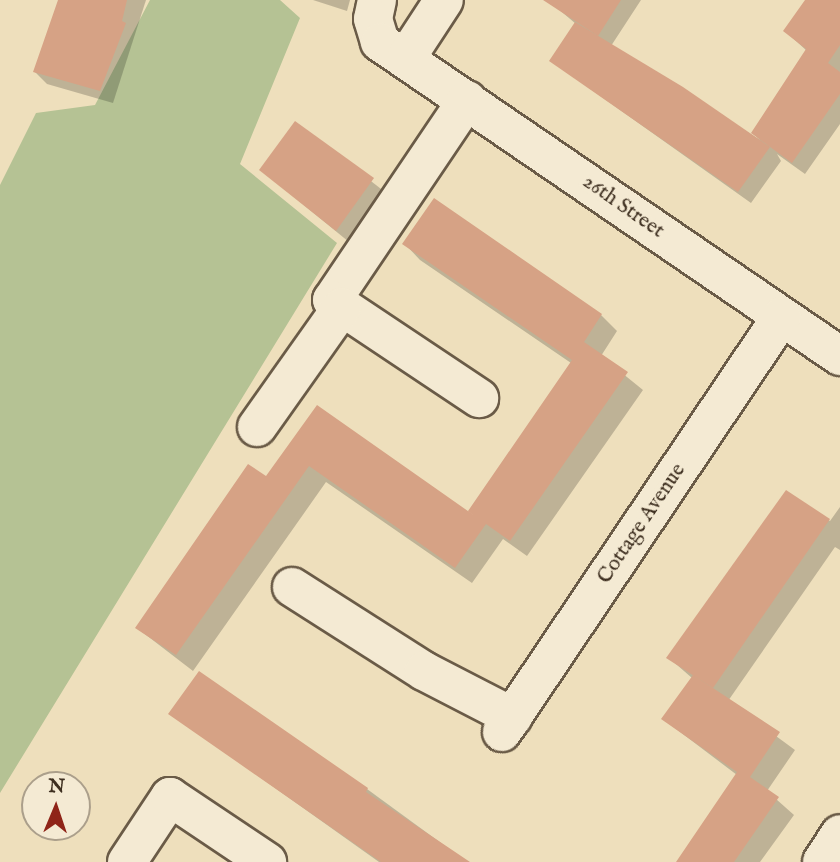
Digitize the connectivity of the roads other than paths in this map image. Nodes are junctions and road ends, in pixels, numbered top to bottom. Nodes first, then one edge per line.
1 (377, 0) edge
2 (444, 0) edge
3 (406, 58) junction
4 (467, 100) junction
5 (342, 307) junction
6 (782, 316) junction
7 (840, 356) edge
8 (479, 398) dead end
9 (257, 427) dead end
10 (292, 587) dead end
11 (840, 834) edge
12 (127, 862) edge
13 (267, 862) edge
14 (821, 862) edge

1 - 3 street, 26th Street
2 - 3 street
3 - 4 street, 26th Street
4 - 5 street
4 - 6 street, 26th Street
5 - 8 street
5 - 9 street
6 - 7 street, 26th Street
6 - 10 street, Cottage Avenue
11 - 14 street
12 - 13 street

